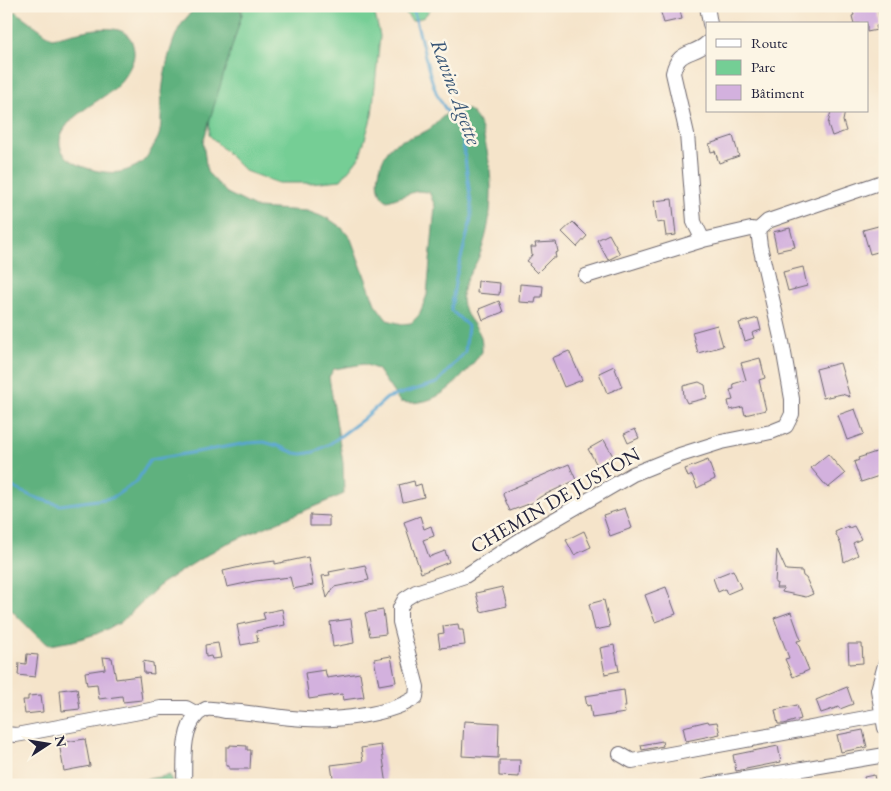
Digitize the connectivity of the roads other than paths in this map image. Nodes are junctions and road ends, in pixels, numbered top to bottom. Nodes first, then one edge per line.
1 (707, 6) edge
2 (710, 22) edge
3 (706, 43) edge
4 (885, 180) edge
5 (758, 230) junction
6 (703, 240) junction
7 (586, 276) dead end
8 (885, 665) edge
9 (197, 714) junction
10 (884, 721) edge
11 (6, 734) edge
12 (620, 754) dead end
13 (885, 755) edge
14 (184, 785) edge
15 (708, 785) edge

1 - 2 street
3 - 6 street
4 - 5 street
5 - 6 street
5 - 9 street, CHEMIN DE JUSTON
6 - 7 street
8 - 10 street
9 - 11 street
9 - 14 street
10 - 12 street
13 - 15 street

